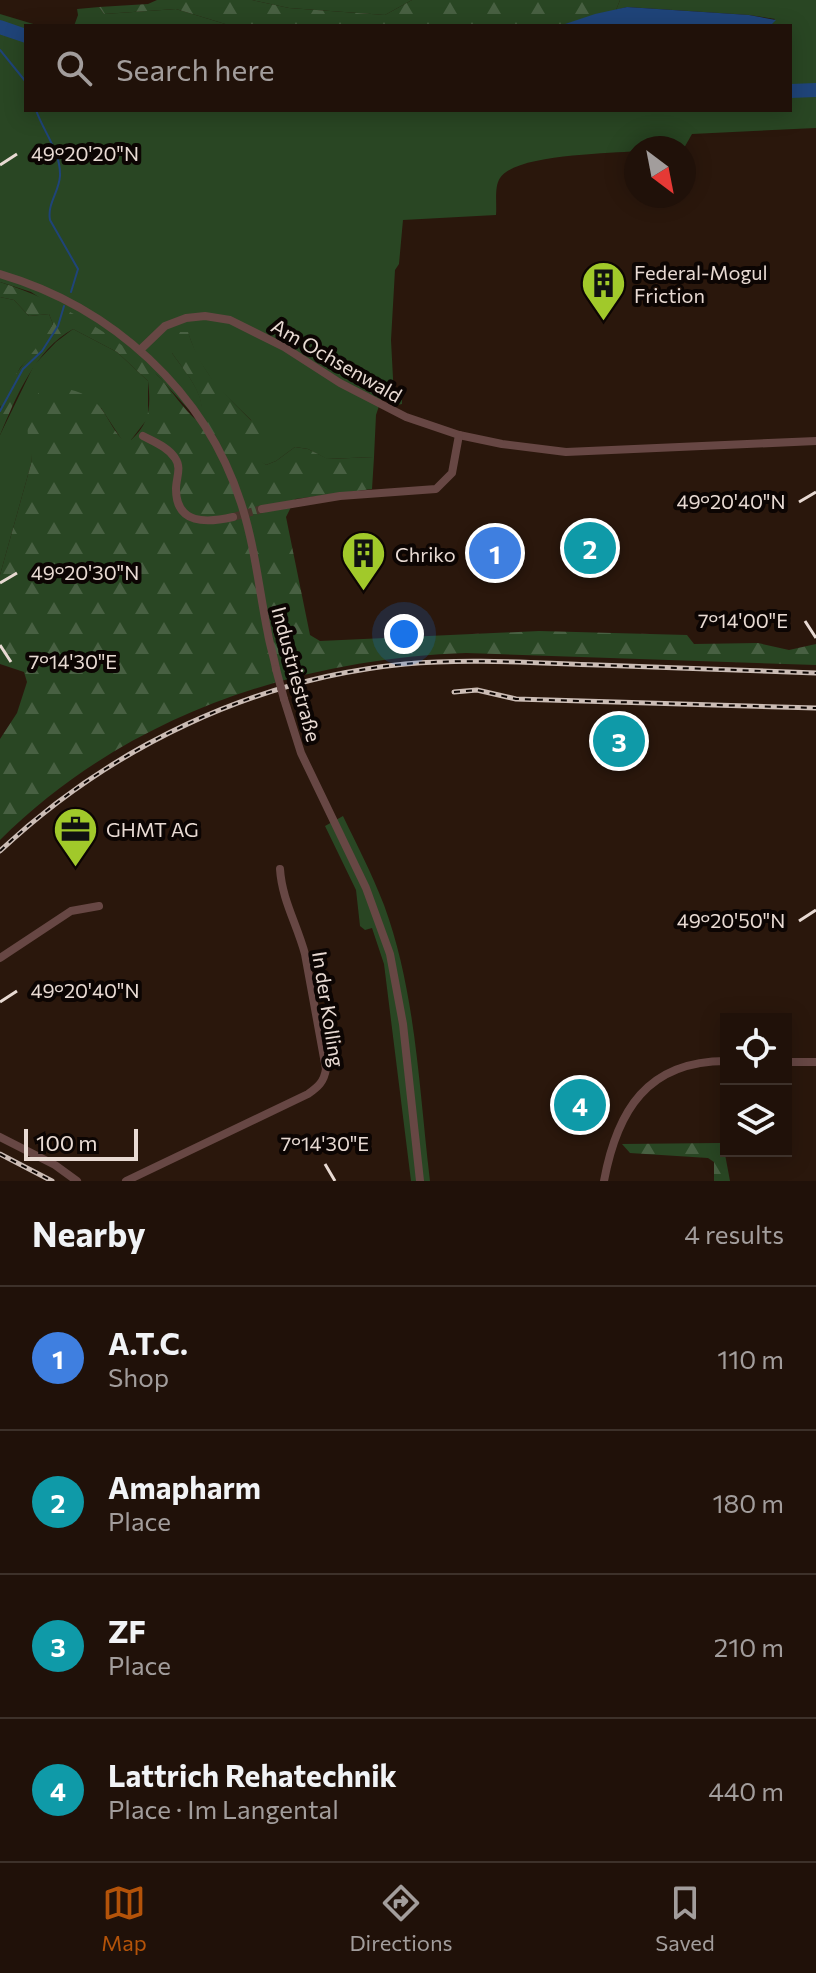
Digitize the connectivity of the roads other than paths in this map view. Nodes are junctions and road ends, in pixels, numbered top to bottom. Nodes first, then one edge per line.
1 (0, 274) edge
2 (140, 350) junction
3 (459, 435) junction
4 (143, 436) dead end
5 (816, 441) edge
6 (262, 509) tunnel mouth
7 (233, 517) tunnel mouth
8 (280, 869) dead end
9 (99, 906) dead end
10 (0, 958) edge
11 (720, 1061) edge
12 (792, 1062) edge
13 (816, 1062) edge
14 (0, 1137) edge
15 (77, 1181) edge
16 (126, 1181) edge
17 (420, 1181) edge
18 (604, 1181) edge

1 - 2 street, Industriestraße
2 - 3 street, Am Ochsenwald
2 - 17 street, Industriestraße, bridge
3 - 5 street, Am Ochsenwald
3 - 6 street
4 - 7 street
8 - 16 street, In der Kolling
9 - 10 street
11 - 18 street
12 - 13 street
14 - 15 street

